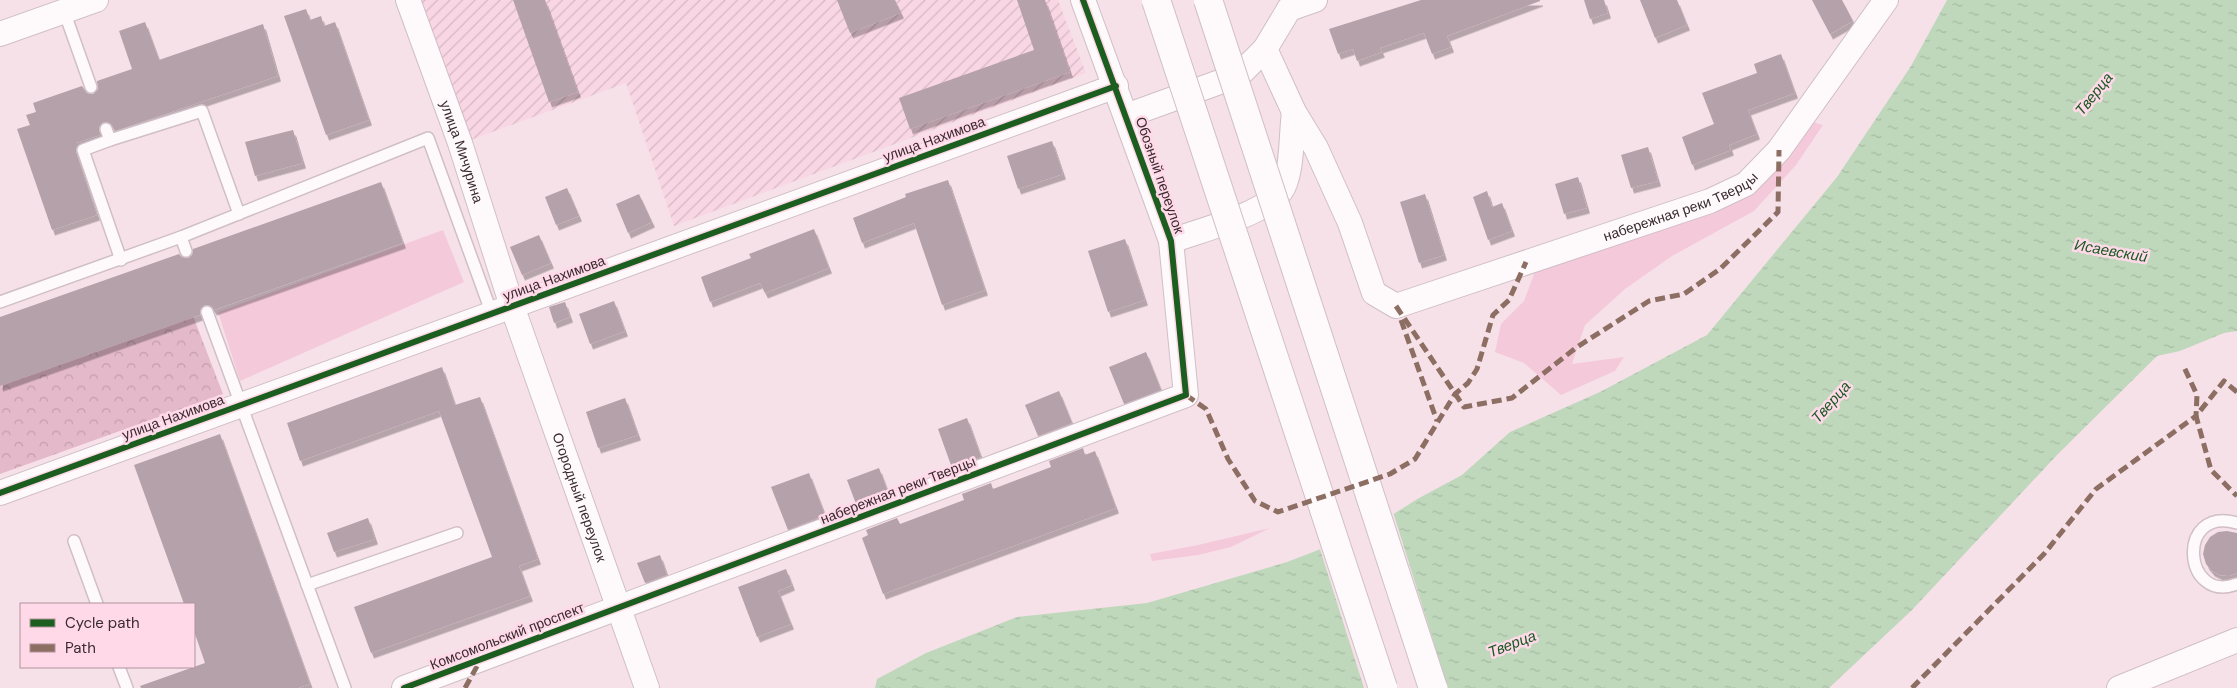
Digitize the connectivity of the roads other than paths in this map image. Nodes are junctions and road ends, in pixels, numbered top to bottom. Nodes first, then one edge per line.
1 (96, 0) edge
2 (408, 0) edge
3 (1083, 0) edge
4 (1156, 0) edge
5 (1208, 0) edge
6 (1315, 0) edge
7 (1287, 4) edge
8 (1875, 6) edge
9 (64, 11) junction
10 (0, 34) edge
11 (1265, 49) junction
12 (1116, 86) junction
13 (91, 87) dead end
14 (1294, 112) junction
15 (1126, 116) junction
16 (106, 129) dead end
17 (110, 140) junction
18 (239, 214) junction
19 (181, 237) junction
20 (1171, 241) junction
21 (186, 251) dead end
22 (121, 260) junction
23 (0, 302) edge
24 (502, 310) junction
25 (207, 312) dead end
26 (1186, 396) joint
27 (241, 406) junction
28 (0, 493) edge
29 (2237, 523) edge
30 (457, 532) dead end
31 (74, 541) dead end
32 (2237, 584) edge
33 (307, 585) junction
34 (97, 603) edge
35 (619, 608) junction
36 (2237, 640) edge
37 (119, 668) edge
38 (127, 688) edge
39 (345, 688) edge
40 (404, 688) edge
41 (647, 688) edge
42 (1383, 688) edge
43 (1433, 688) edge
44 (2119, 688) edge

1 - 9 street
2 - 24 street, улица Мичурина
3 - 12 street, Обозный переулок
4 - 42 main road, bridge
5 - 43 main road, bridge
6 - 7 street
7 - 11 street
8 - 14 street, набережная реки Тверцы
9 - 10 street
9 - 13 lane
11 - 14 street
11 - 15 street
12 - 15 street, Обозный переулок
12 - 24 street, улица Нахимова
14 - 20 street
15 - 20 street, Обозный переулок
16 - 17 lane
17 - 18 lane
17 - 22 lane
18 - 19 lane
18 - 24 lane
19 - 21 lane
19 - 22 lane
20 - 26 street, Обозный переулок
22 - 23 lane
24 - 27 street, улица Нахимова
24 - 35 street, Огородный переулок
25 - 27 lane
26 - 35 street, набережная реки Тверцы
27 - 28 street, улица Нахимова
27 - 33 lane
29 - 32 lane
30 - 33 lane
31 - 34 lane
33 - 39 lane
35 - 40 street, Комсомольский проспект
35 - 41 street, Огородный переулок
36 - 44 street
37 - 38 lane

